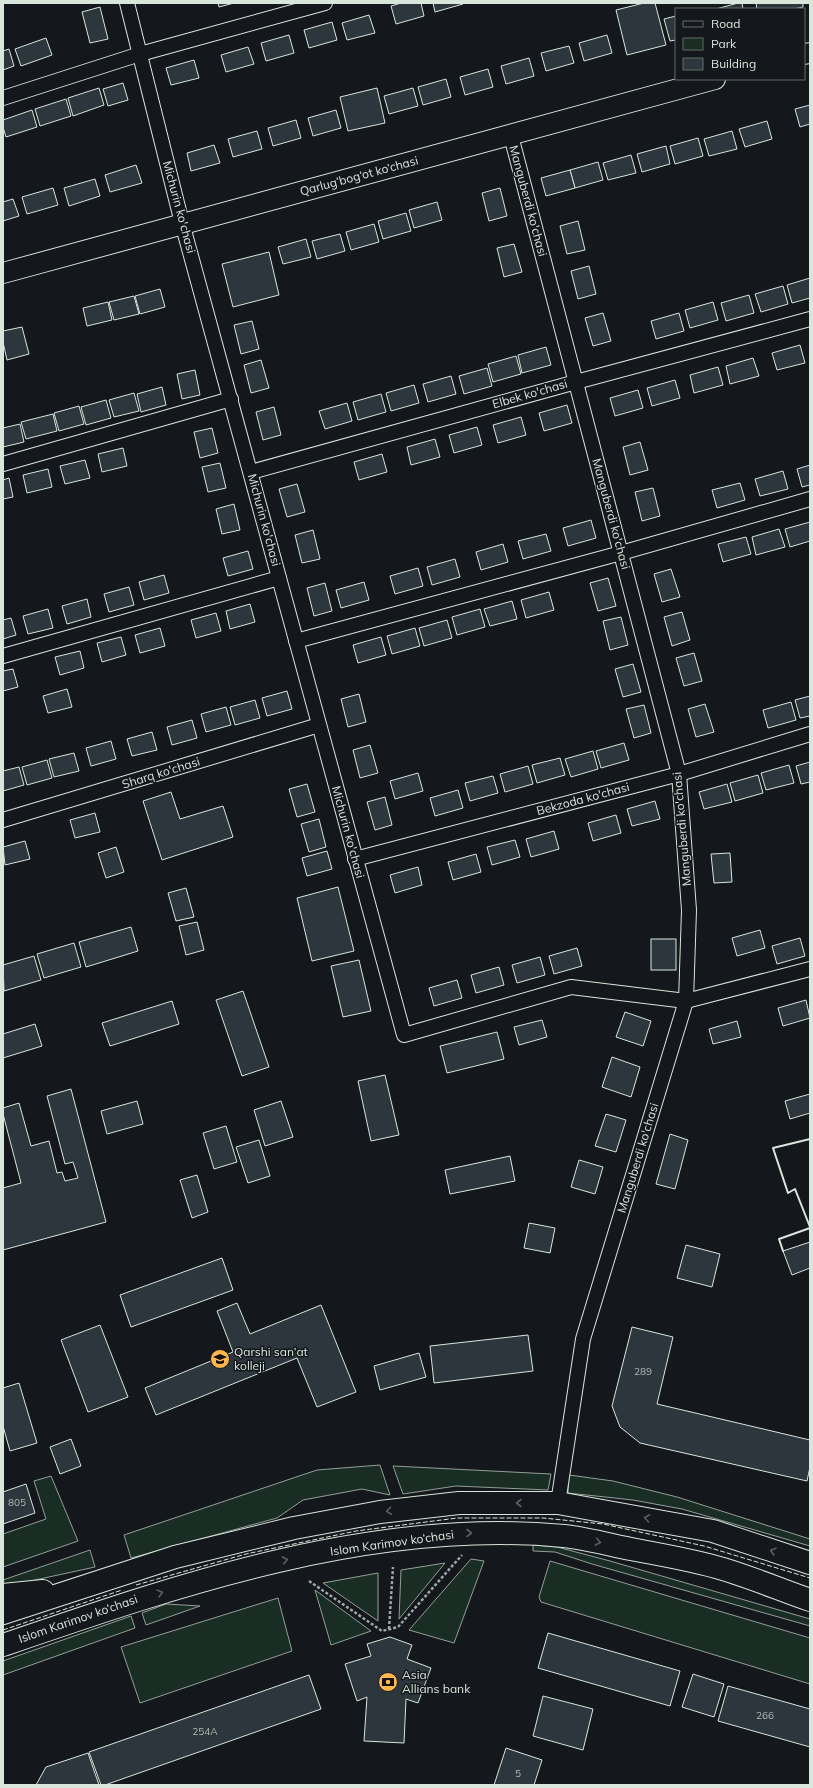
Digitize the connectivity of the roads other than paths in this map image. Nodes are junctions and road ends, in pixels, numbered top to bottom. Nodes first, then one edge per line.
1 (127, 3) edge
2 (325, 3) edge
3 (140, 54) junction
4 (711, 80) edge
5 (3, 98) edge
6 (511, 136) junction
7 (182, 223) junction
8 (3, 273) edge
9 (810, 319) edge
10 (576, 382) junction
11 (231, 399) junction
12 (3, 464) edge
13 (251, 472) junction
14 (810, 499) edge
15 (621, 553) junction
16 (280, 578) junction
17 (296, 641) junction
18 (3, 656) edge
19 (319, 725) junction
20 (810, 734) edge
21 (679, 774) junction
22 (3, 820) edge
23 (355, 859) junction
24 (810, 969) edge
25 (686, 1001) junction
26 (558, 1503) junction
27 (810, 1563) edge
28 (80, 1587) junction
29 (3, 1594) edge
30 (810, 1600) edge
31 (3, 1613) edge
32 (3, 1645) edge

1 - 3 street, Michurin ko'chasi
2 - 3 street
3 - 5 street
3 - 7 street, Michurin ko'chasi
4 - 6 main road, Qarlug‘bog‘ot ko‘chasi
6 - 7 main road, Qarlug‘bog‘ot ko‘chasi
6 - 10 street, Manguberdi ko'chasi
7 - 8 main road, Qarlug‘bog‘ot ko‘chasi
7 - 11 street, Michurin ko'chasi
9 - 10 street, Elbek ko'chasi
10 - 13 street, Elbek ko'chasi
10 - 15 street, Manguberdi ko'chasi
11 - 12 street
11 - 13 street, Michurin ko'chasi
13 - 16 street, Michurin ko'chasi
14 - 15 street
15 - 17 street
15 - 21 street, Manguberdi ko'chasi
16 - 17 street, Michurin ko'chasi
16 - 18 street
17 - 19 street, Michurin ko'chasi
19 - 22 street, Sharq ko'chasi
19 - 23 street, Michurin ko'chasi
20 - 21 street, Bekzoda ko'chasi
21 - 23 street, Bekzoda ko'chasi
21 - 25 street, Manguberdi ko'chasi
23 - 25 street, Michurin ko'chasi
24 - 25 street
25 - 26 street, Manguberdi ko'chasi
27 -> 26 main road
26 -> 28 main road
28 - 29 main road
28 - 31 main road
32 -> 30 main road, Islom Karimov ko‘chasi

